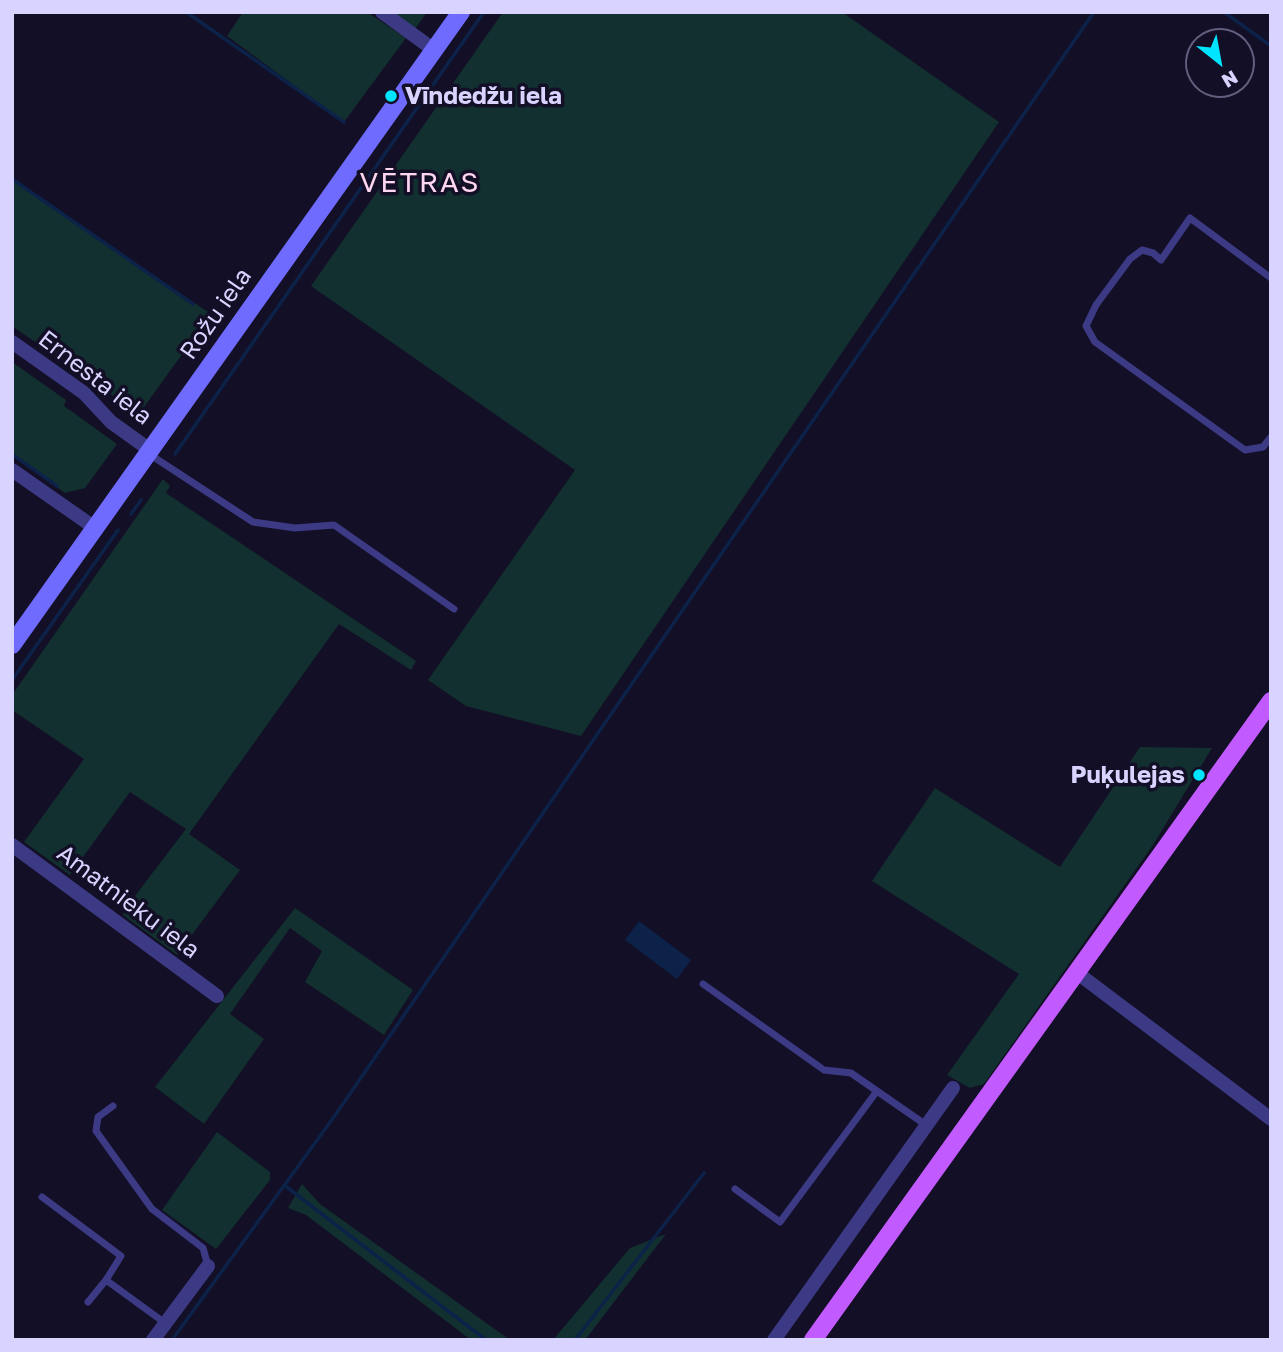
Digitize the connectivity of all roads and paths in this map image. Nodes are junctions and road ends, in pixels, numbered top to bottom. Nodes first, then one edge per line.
1 (382, 12) edge
2 (461, 12) edge
3 (434, 50) junction
4 (1271, 278) edge
5 (12, 342) edge
6 (1271, 437) edge
7 (149, 451) junction
8 (12, 470) edge
9 (94, 528) junction
10 (454, 609) dead end
11 (12, 645) edge
12 (1271, 701) edge
13 (12, 845) edge
14 (1076, 972) junction
15 (703, 984) dead end
16 (217, 996) dead end
17 (953, 1088) dead end
18 (877, 1091) junction
19 (114, 1106) dead end
20 (1271, 1119) edge
21 (927, 1126) junction
22 (735, 1189) dead end
23 (42, 1197) dead end
24 (208, 1266) joint
25 (106, 1280) junction
26 (88, 1302) dead end
27 (165, 1324) junction
28 (153, 1340) edge
29 (774, 1340) edge
30 (813, 1340) edge

1 - 3 street
2 - 3 street, Rožu iela
3 - 7 street, Rožu iela
4 - 6 lane
5 - 7 street, Ernesta iela
7 - 9 street, Rožu iela
7 - 10 lane
8 - 9 street
9 - 11 street, Rožu iela
12 - 14 main road
13 - 16 street, Amatnieku iela
14 - 20 street
14 - 30 main road
15 - 18 lane
17 - 21 street
18 - 21 lane
18 - 22 lane
19 - 24 lane
21 - 29 street
23 - 25 lane
24 - 27 street
25 - 26 lane
25 - 27 lane
27 - 28 street

